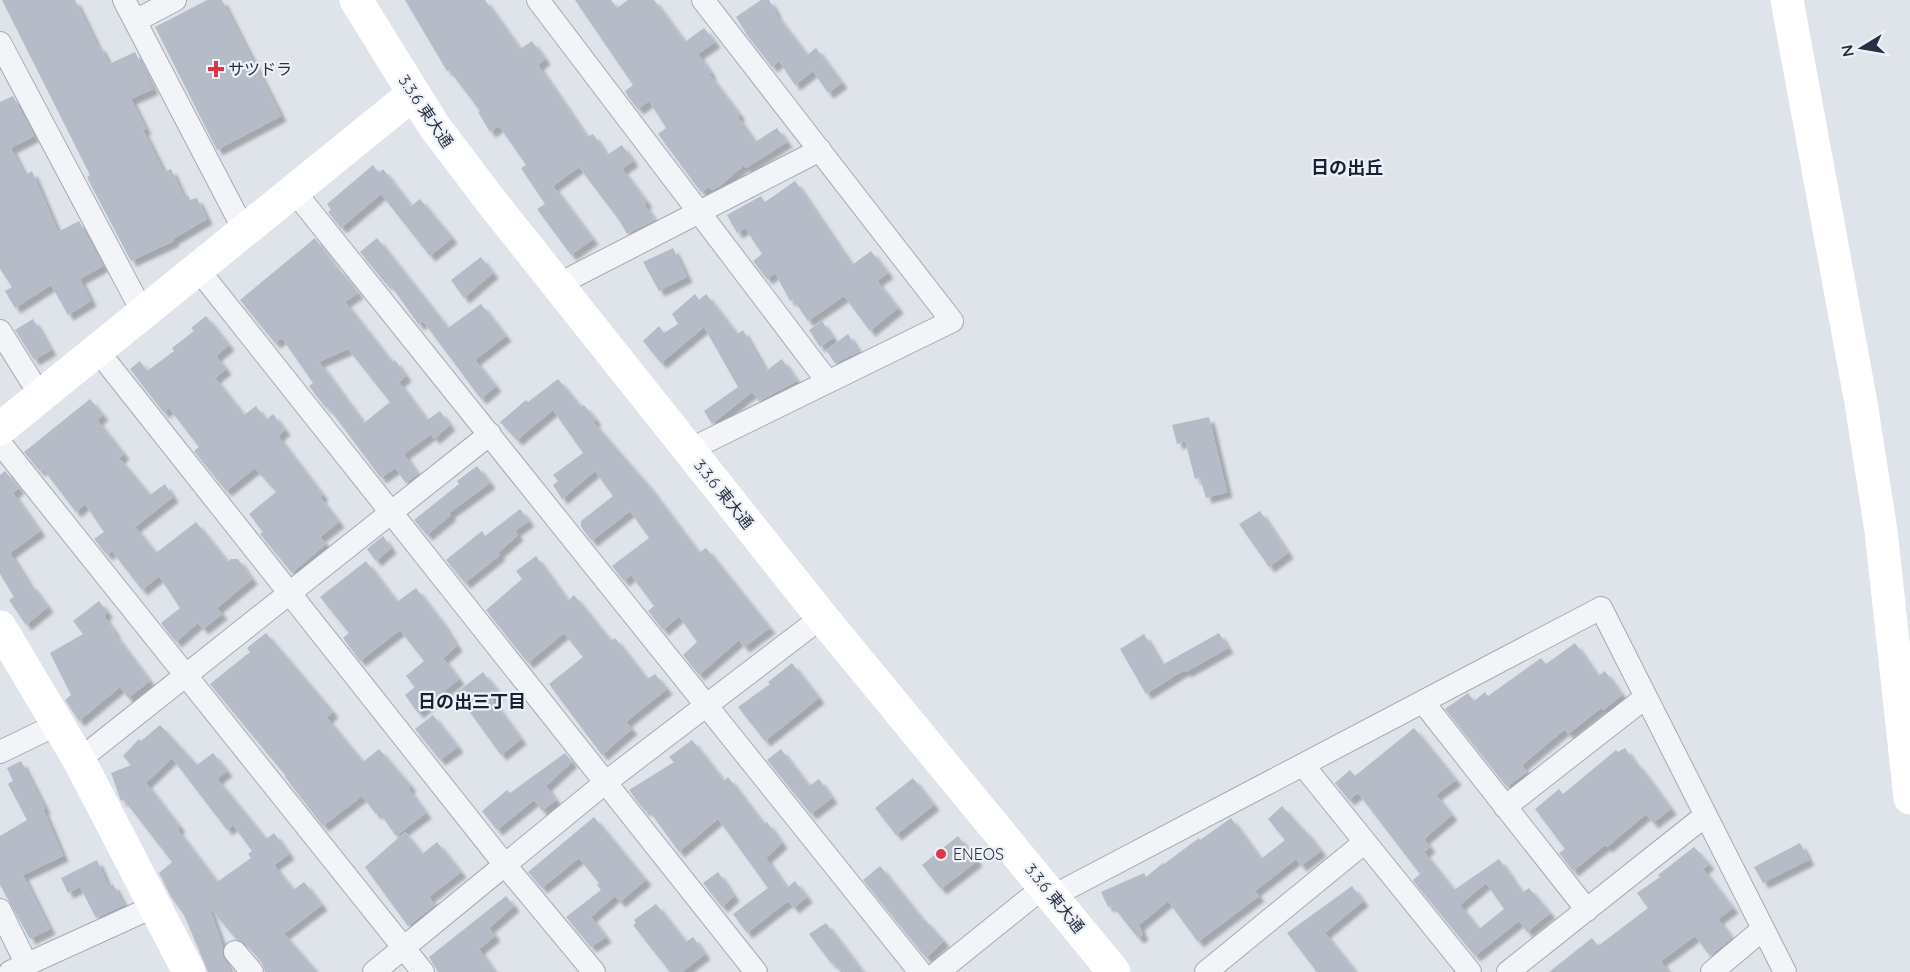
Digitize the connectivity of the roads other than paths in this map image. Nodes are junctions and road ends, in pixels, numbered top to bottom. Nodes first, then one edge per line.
1 (124, 0) edge
2 (175, 0) edge
3 (356, 0) edge
4 (538, 0) edge
5 (703, 0) edge
6 (1787, 0) edge
7 (135, 21) junction
8 (0, 43) edge
9 (413, 94) junction
10 (820, 150) junction
11 (294, 191) junction
12 (700, 211) junction
13 (245, 232) junction
14 (197, 268) junction
15 (559, 284) junction
16 (143, 312) junction
17 (0, 331) edge
18 (97, 350) junction
19 (828, 382) junction
20 (40, 395) junction
21 (0, 429) edge
22 (490, 434) junction
23 (0, 443) edge
24 (689, 450) junction
25 (392, 513) junction
26 (289, 594) junction
27 (822, 617) junction
28 (0, 627) edge
29 (185, 676) junction
30 (1646, 697) junction
31 (1423, 702) junction
32 (707, 705) junction
33 (58, 724) junction
34 (0, 752) edge
35 (79, 760) junction
36 (1303, 765) junction
37 (606, 782) junction
38 (1910, 798) edge
39 (1505, 807) junction
40 (1706, 815) junction
41 (1365, 842) junction
42 (505, 865) junction
43 (1049, 891) junction
44 (155, 906) junction
45 (0, 910) edge
46 (1587, 910) junction
47 (1763, 929) junction
48 (404, 948) junction
49 (235, 952) dead end
50 (19, 968) edge
51 (745, 968) edge
52 (189, 972) edge
53 (252, 972) edge
54 (374, 972) edge
55 (423, 972) edge
56 (594, 972) edge
57 (920, 972) edge
58 (938, 972) edge
59 (1114, 972) edge
60 (1206, 972) edge
61 (1470, 972) edge
62 (1508, 972) edge
63 (1712, 972) edge
64 (1785, 972) edge

1 - 7 street
2 - 7 street
3 - 9 street, 3.3.6 東大通
4 - 12 street
5 - 10 street
6 - 38 street
7 - 13 street
8 - 16 street
9 - 11 street
9 - 15 street, 3.3.6 東大通
10 - 12 street
10 - 19 street
11 - 13 street
11 - 22 street
12 - 15 street
12 - 19 street
13 - 14 street
14 - 16 street
14 - 25 street
15 - 24 street, 3.3.6 東大通
16 - 18 street
17 - 20 street
18 - 20 street
18 - 26 street
19 - 24 street
20 - 21 street
22 - 25 street
22 - 32 street
23 - 29 street
24 - 27 street, 3.3.6 東大通
25 - 26 street
25 - 37 street
26 - 29 street
26 - 42 street
27 - 32 street
27 - 43 street, 3.3.6 東大通
28 - 33 street
29 - 35 street
29 - 48 street
30 - 31 street
30 - 39 street
30 - 40 street
31 - 36 street
31 - 39 street
32 - 37 street
32 - 57 street
33 - 34 street
33 - 35 street
35 - 44 street
36 - 41 street
36 - 43 street
37 - 42 street
37 - 51 street
39 - 46 street
40 - 46 street
40 - 47 street
41 - 60 street
41 - 61 street
42 - 48 street
42 - 56 street
43 - 58 street
43 - 59 street, 3.3.6 東大通
44 - 50 street
44 - 52 street
45 - 50 street
46 - 62 street
47 - 63 street
47 - 64 street
48 - 54 street
48 - 55 street
49 - 53 street

